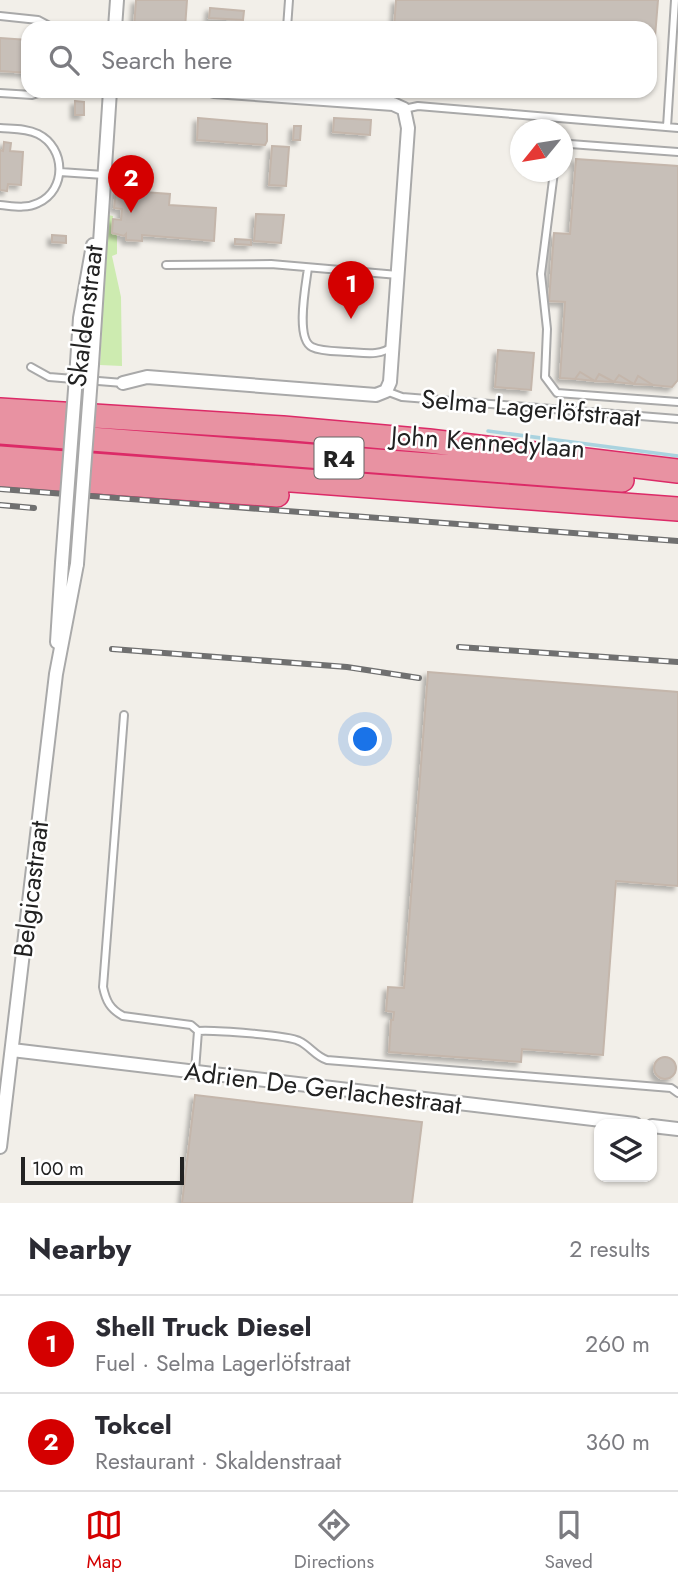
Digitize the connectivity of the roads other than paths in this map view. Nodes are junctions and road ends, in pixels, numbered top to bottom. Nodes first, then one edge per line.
1 (117, 0) edge
2 (289, 0) edge
3 (676, 0) edge
4 (0, 16) edge
5 (40, 21) edge
6 (116, 21) edge
7 (288, 21) edge
8 (0, 93) edge
9 (21, 94) edge
10 (110, 98) edge
11 (326, 98) edge
12 (404, 109) junction
13 (667, 127) junction
14 (0, 128) edge
15 (678, 128) edge
16 (573, 144) edge
17 (678, 152) edge
18 (60, 172) junction
19 (104, 175) junction
20 (553, 182) edge
21 (0, 205) edge
22 (166, 265) dead end
23 (308, 268) junction
24 (398, 275) junction
25 (393, 346) junction
26 (31, 367) dead end
27 (123, 383) joint
28 (386, 390) junction
29 (678, 402) edge
30 (0, 410) edge
31 (75, 415) junction
32 (678, 419) edge
33 (0, 422) edge
34 (0, 432) edge
35 (0, 458) edge
36 (678, 472) edge
37 (0, 475) edge
38 (76, 481) junction
39 (678, 484) edge
40 (615, 504) junction
41 (678, 509) edge
42 (56, 674) junction
43 (124, 715) dead end
44 (198, 1031) junction
45 (12, 1050) junction
46 (195, 1072) junction
47 (678, 1093) edge
48 (594, 1119) edge
49 (657, 1127) edge
50 (678, 1129) edge
51 (0, 1147) edge

1 - 6 street
2 - 7 lane
3 - 13 lane
4 - 5 lane
8 - 9 lane
10 - 19 street, Skaldenstraat
11 - 12 street
12 - 13 lane
12 - 24 street, Selma Lagerlöfstraat
13 - 15 lane
14 - 18 lane
16 - 17 lane
18 - 19 lane
18 - 21 lane
19 - 31 street, Skaldenstraat, bridge
19 - 31 street, Skaldenstraat, bridge
20 - 29 lane
22 - 23 lane
23 - 24 lane
23 - 25 lane
24 - 25 street, Selma Lagerlöfstraat
25 - 28 street, Selma Lagerlöfstraat
26 - 27 lane
27 - 28 street, Selma Lagerlöfstraat
28 - 32 lane, Selma Lagerlöfstraat
30 - 31 highway
31 - 36 highway
31 - 38 street, bridge
33 - 36 highway, John Kennedylaan / R4
34 - 39 highway, John Kennedylaan / R4
35 - 40 highway, John Kennedylaan / R4
37 - 38 highway
38 - 40 highway, R4
38 - 42 street, Belgicastraat, bridge
38 - 42 street, Belgicastraat, bridge
40 - 41 highway, John Kennedylaan / R4
42 - 45 street, Belgicastraat
43 - 44 lane
44 - 46 lane
44 - 47 lane
45 - 46 street, Adrien De Gerlachestraat
45 - 51 street, Belgicastraat
46 - 48 street, Adrien De Gerlachestraat
49 - 50 street

